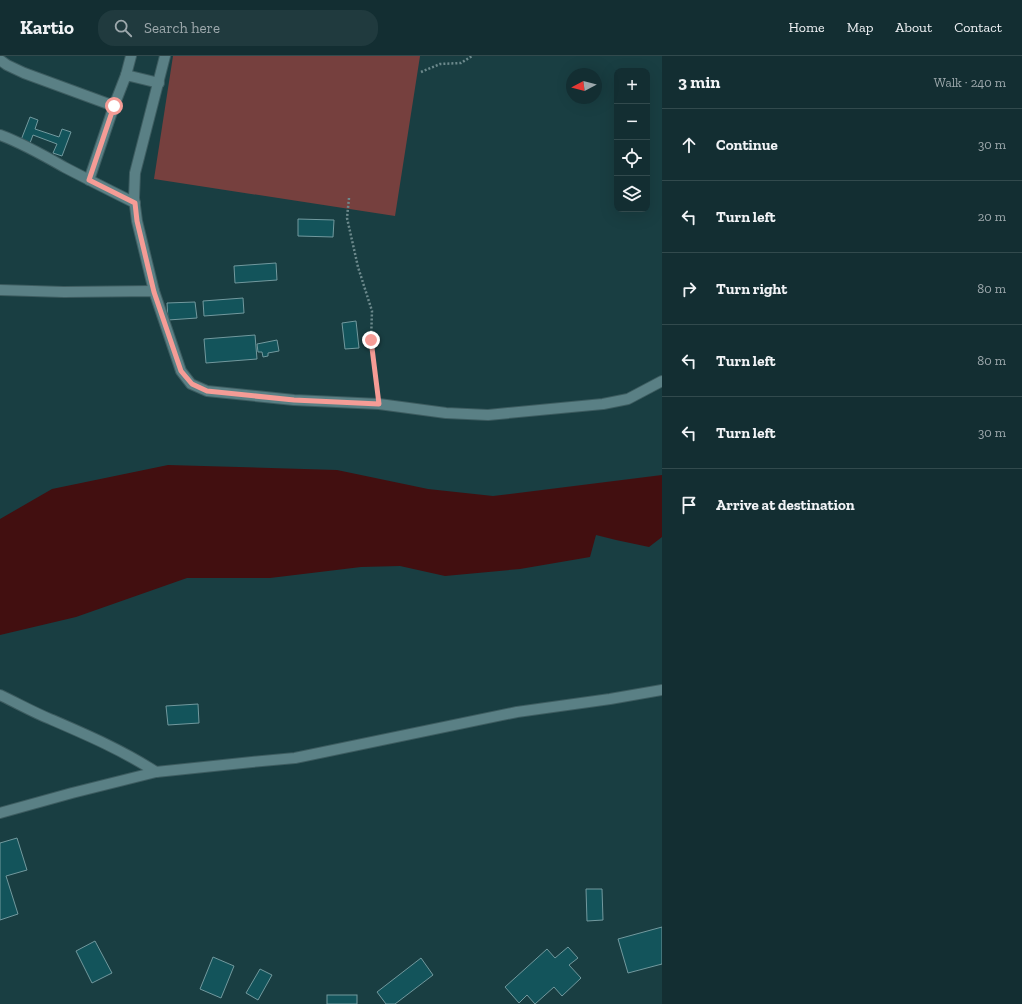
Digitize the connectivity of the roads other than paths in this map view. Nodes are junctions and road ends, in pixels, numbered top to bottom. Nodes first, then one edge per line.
1 (131, 56) edge
2 (166, 56) edge
3 (0, 60) edge
4 (126, 75) junction
5 (159, 83) junction
6 (114, 106) junction
7 (0, 135) edge
8 (89, 180) junction
9 (135, 203) junction
10 (0, 290) edge
11 (154, 292) junction
12 (662, 381) edge
13 (662, 690) edge
14 (0, 695) edge
15 (156, 772) junction
16 (0, 813) edge

1 - 4 street
2 - 5 street
3 - 6 street
4 - 5 street
4 - 6 street
5 - 9 street
6 - 8 street
7 - 8 street
8 - 9 street
9 - 11 street
10 - 11 street
11 - 12 street
13 - 15 street
14 - 15 street
15 - 16 street

